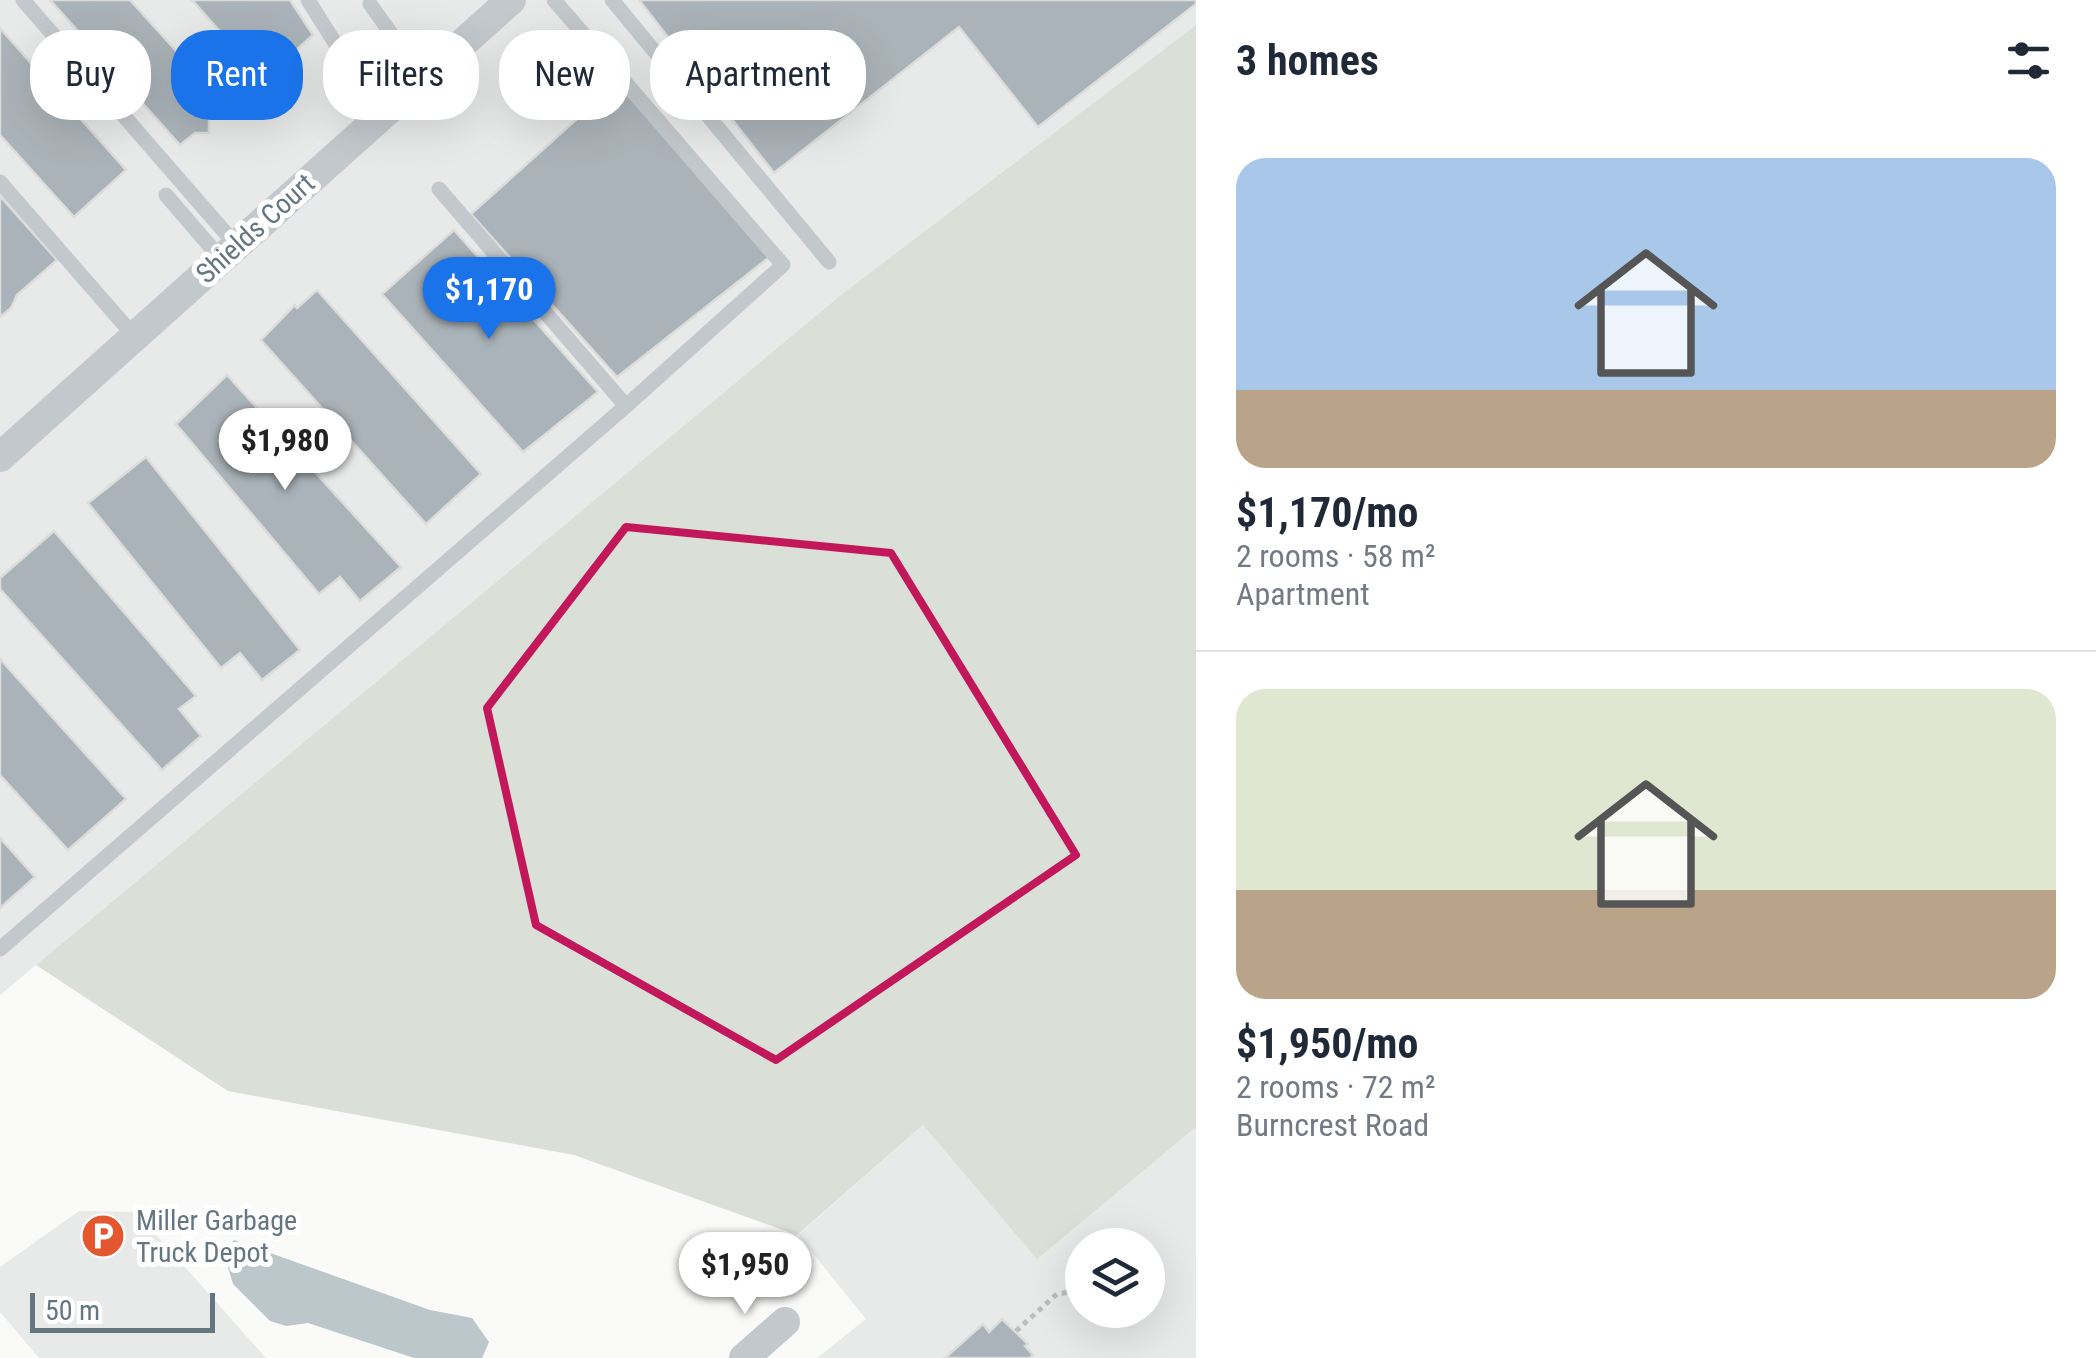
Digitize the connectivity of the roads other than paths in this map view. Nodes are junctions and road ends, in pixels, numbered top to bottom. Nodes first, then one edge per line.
1 (23, 0) edge
2 (308, 0) edge
3 (511, 0) edge
4 (554, 0) edge
5 (612, 0) edge
6 (370, 4) dead end
7 (327, 30) edge
8 (389, 30) edge
9 (477, 30) edge
10 (377, 120) edge
11 (0, 182) edge
12 (439, 189) dead end
13 (166, 195) dead end
14 (229, 252) junction
15 (830, 262) dead end
16 (134, 336) junction
17 (626, 406) junction
18 (0, 457) edge
19 (0, 949) edge
20 (785, 1322) dead end
21 (744, 1358) edge

1 - 14 lane
2 - 7 lane
3 - 9 street, Shields Court
4 - 17 lane
5 - 15 lane
6 - 8 lane
10 - 14 street, Shields Court
11 - 16 lane
12 - 17 lane
13 - 14 lane
14 - 16 street, Shields Court
16 - 18 street, Shields Court
17 - 19 lane
20 - 21 street

